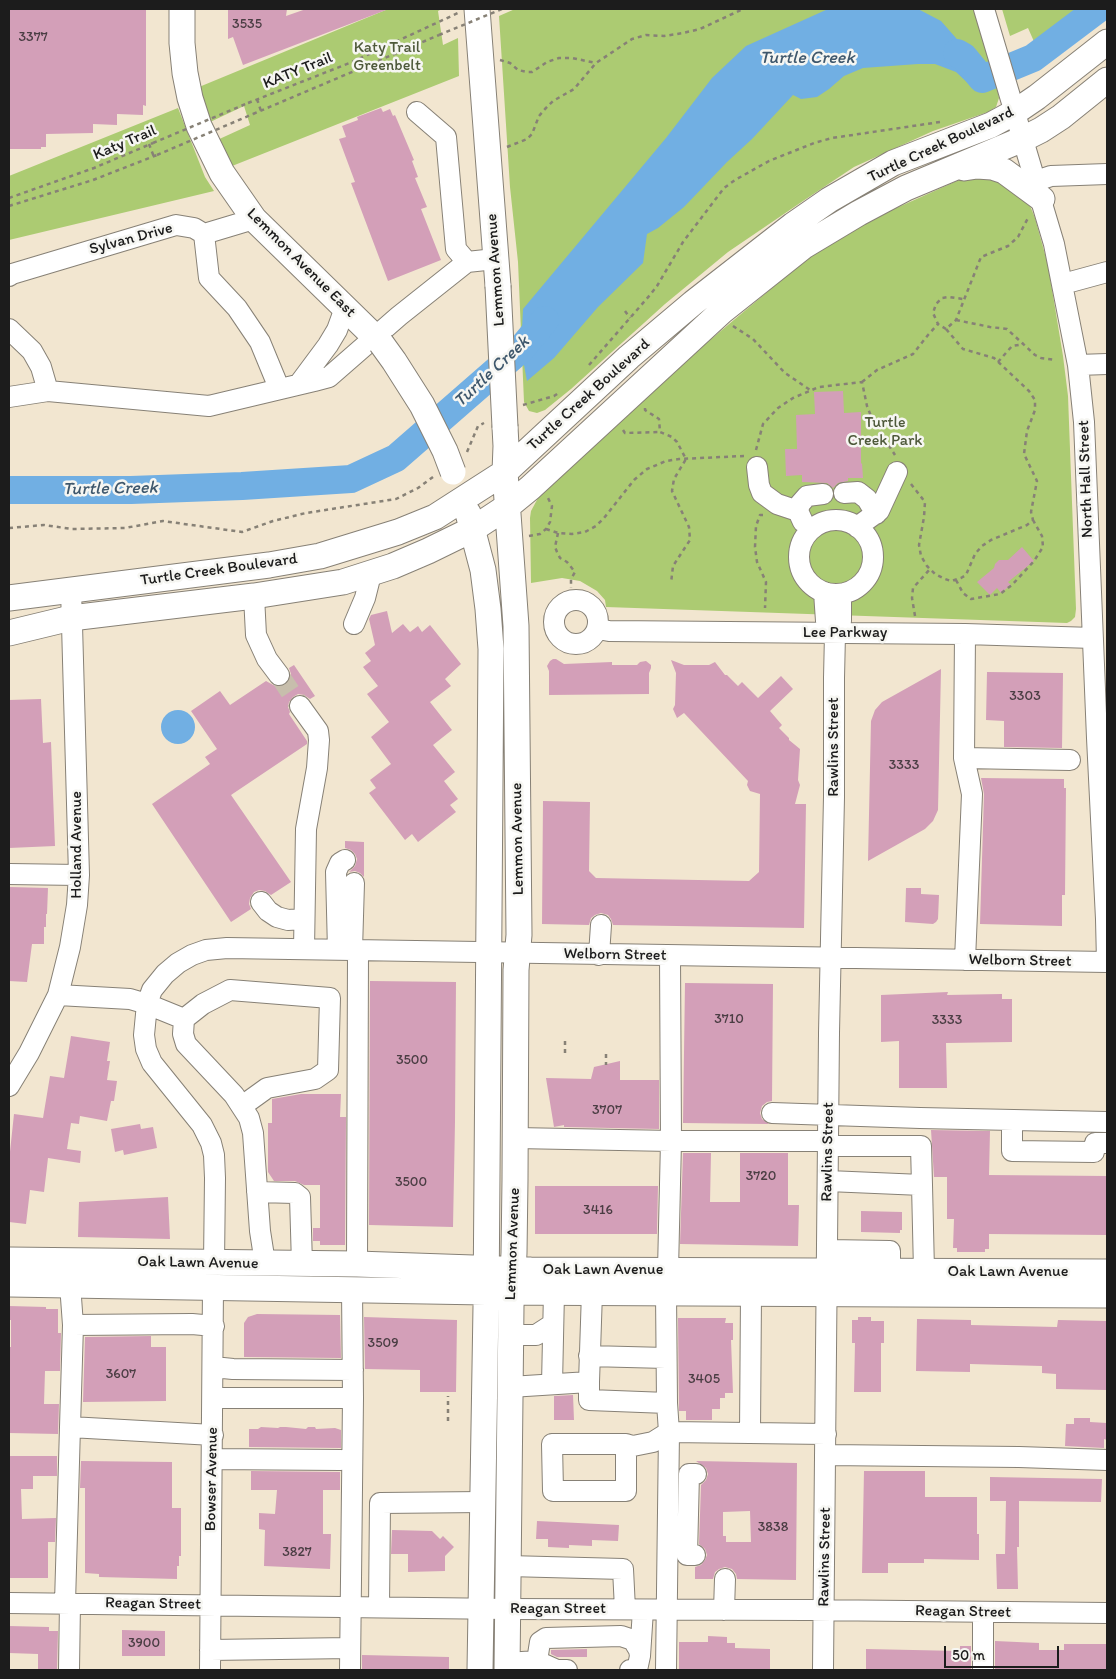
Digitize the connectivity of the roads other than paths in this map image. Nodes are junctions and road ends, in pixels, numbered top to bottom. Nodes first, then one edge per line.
1 (182, 9) edge
2 (984, 9) edge
3 (469, 10) edge
4 (1107, 42) edge
5 (1105, 84) edge
6 (1012, 104) junction
7 (417, 112) dead end
8 (1023, 139) junction
9 (947, 172) junction
10 (1107, 174) edge
11 (1035, 199) junction
12 (254, 219) junction
13 (204, 234) junction
14 (495, 259) junction
15 (467, 262) junction
16 (1107, 272) edge
17 (9, 276) edge
18 (1063, 284) junction
19 (345, 308) junction
20 (9, 329) edge
21 (378, 340) junction
22 (1107, 364) edge
23 (1078, 365) junction
24 (289, 386) junction
25 (48, 391) junction
26 (9, 396) edge
27 (506, 415) junction
28 (550, 430) junction
29 (756, 461) road end
30 (453, 467) joint
31 (505, 472) junction
32 (897, 472) road end
33 (844, 493) dead end
34 (823, 494) dead end
35 (464, 499) junction
36 (508, 506) junction
37 (798, 511) junction
38 (876, 514) junction
39 (857, 526) junction
40 (473, 529) junction
41 (808, 533) junction
42 (249, 567) junction
43 (1098, 570) edge
44 (371, 574) junction
45 (70, 589) junction
46 (833, 593) junction
47 (254, 596) junction
48 (9, 598) edge
49 (71, 618) junction
50 (354, 624) dead end
51 (598, 629) dead end
52 (9, 632) edge
53 (835, 634) junction
54 (965, 634) junction
55 (1093, 638) junction
56 (279, 675) tunnel mouth
57 (300, 706) tunnel mouth
58 (1102, 738) edge
59 (964, 758) junction
60 (1070, 760) dead end
61 (345, 860) dead end
62 (9, 874) edge
63 (79, 875) junction
64 (354, 883) dead end
65 (261, 902) dead end
66 (304, 919) junction
67 (600, 925) dead end
68 (304, 949) junction
69 (349, 950) junction
70 (488, 952) junction
71 (518, 953) junction
72 (600, 955) junction
73 (670, 956) junction
74 (832, 957) junction
75 (965, 960) junction
76 (1107, 962) edge
77 (58, 995) junction
78 (330, 998) junction
79 (358, 998) junction
80 (147, 1004) junction
81 (184, 1019) junction
82 (9, 1086) edge
83 (242, 1106) junction
84 (772, 1113) dead end
85 (829, 1115) junction
86 (1012, 1120) junction
87 (1107, 1122) edge
88 (516, 1138) junction
89 (671, 1141) junction
90 (828, 1143) junction
91 (1107, 1143) edge
92 (828, 1181) junction
93 (922, 1185) junction
94 (257, 1192) junction
95 (9, 1260) edge
96 (265, 1263) junction
97 (302, 1264) junction
98 (357, 1264) junction
99 (828, 1271) junction
100 (924, 1271) junction
101 (1107, 1272) edge
102 (214, 1275) junction
103 (486, 1280) junction
104 (512, 1280) junction
105 (667, 1282) junction
106 (9, 1284) edge
107 (70, 1284) junction
108 (352, 1289) junction
109 (554, 1292) junction
110 (592, 1292) junction
111 (751, 1293) junction
112 (1107, 1295) edge
113 (73, 1324) junction
114 (553, 1324) junction
115 (214, 1326) junction
116 (511, 1335) junction
117 (589, 1356) junction
118 (666, 1358) junction
119 (213, 1367) junction
120 (353, 1370) junction
121 (588, 1382) junction
122 (552, 1384) junction
123 (510, 1386) junction
124 (213, 1398) junction
125 (353, 1398) junction
126 (667, 1403) junction
127 (70, 1427) junction
128 (669, 1432) junction
129 (750, 1433) junction
130 (826, 1434) junction
131 (213, 1435) junction
132 (626, 1444) dead end
133 (826, 1455) junction
134 (212, 1459) junction
135 (341, 1460) dead end
136 (1107, 1460) edge
137 (696, 1474) dead end
138 (483, 1502) junction
139 (695, 1555) dead end
140 (508, 1566) junction
141 (725, 1579) dead end
142 (9, 1603) edge
143 (67, 1603) junction
144 (210, 1605) junction
145 (350, 1607) junction
146 (379, 1607) junction
147 (482, 1609) junction
148 (508, 1609) junction
149 (634, 1610) junction
150 (666, 1610) junction
151 (724, 1610) junction
152 (824, 1610) junction
153 (983, 1612) junction
154 (1107, 1613) edge
155 (350, 1648) junction
156 (210, 1650) junction
157 (537, 1661) junction
158 (635, 1663) edge
159 (507, 1667) edge
160 (69, 1670) edge
161 (210, 1670) edge
162 (350, 1670) edge
163 (480, 1670) edge
164 (567, 1670) edge
165 (666, 1670) edge
166 (823, 1670) edge
167 (983, 1670) edge

1 - 12 main road, Lemmon Avenue East
2 - 6 street, North Hall Street
3 - 14 main road, Lemmon Avenue
4 - 6 main road, Turtle Creek Boulevard
5 - 8 main road, Turtle Creek Boulevard
6 - 8 street, North Hall Street
6 - 28 main road, Turtle Creek Boulevard
7 - 15 street
8 - 9 main road, Turtle Creek Boulevard
8 - 11 street, North Hall Street
9 - 11 main road
9 - 36 main road, Turtle Creek Boulevard
10 - 11 street
11 - 18 street, North Hall Street
12 - 13 street
12 - 19 main road, Lemmon Avenue East
13 - 17 street, Sylvan Drive
13 - 24 street
14 - 15 street
14 - 27 main road, Lemmon Avenue, bridge
15 - 21 street
16 - 18 street
18 - 23 street, North Hall Street
19 - 21 main road, Lemmon Avenue East
19 - 24 street
20 - 25 street
21 - 24 street
21 - 30 main road, Lemmon Avenue East, bridge
22 - 23 street
23 - 43 street, North Hall Street
24 - 25 street
25 - 26 street
27 - 28 main road
27 - 31 main road, Lemmon Avenue
28 - 31 main road, Turtle Creek Boulevard
29 - 37 street
30 - 35 main road, Lemmon Avenue
31 - 35 main road, Turtle Creek Boulevard
31 - 36 main road, Lemmon Avenue
32 - 38 street
33 - 38 street
34 - 37 street
35 - 40 main road, Lemmon Avenue
35 - 42 main road, Turtle Creek Boulevard
36 - 40 main road, Turtle Creek Boulevard
36 - 71 main road, Lemmon Avenue
37 - 41 street
38 - 39 street
39 - 41 street
39 - 46 street
40 - 44 main road, Turtle Creek Boulevard
40 - 70 main road, Lemmon Avenue
41 - 46 street
42 - 45 main road, Turtle Creek Boulevard
42 - 47 main road
43 - 55 street, North Hall Street
44 - 47 main road, Turtle Creek Boulevard
44 - 50 street
45 - 48 main road, Turtle Creek Boulevard
45 - 49 street, Holland Avenue
46 - 53 street, Rawlins Street
47 - 49 main road, Turtle Creek Boulevard
47 - 56 street
49 - 52 main road, Turtle Creek Boulevard
49 - 63 street, Holland Avenue
51 - 53 street, Lee Parkway
53 - 54 street, Lee Parkway
53 - 74 street, Rawlins Street
54 - 55 street, Lee Parkway
54 - 59 street
55 - 58 street, North Hall Street
57 - 66 street
58 - 76 street, North Hall Street
59 - 60 street
59 - 75 street
61 - 69 street
62 - 63 street
63 - 77 street, Holland Avenue
64 - 69 street
65 - 66 street
66 - 68 street
67 - 72 street
68 - 69 street, Welborn Street
68 - 80 street, Welborn Street
69 - 70 street, Welborn Street
69 - 79 street
70 - 71 street, Welborn Street
70 - 103 main road, Lemmon Avenue
71 - 72 street, Welborn Street
71 - 88 main road, Lemmon Avenue
72 - 73 street, Welborn Street
73 - 74 street, Welborn Street
73 - 89 street
74 - 75 street, Welborn Street
74 - 85 street, Rawlins Street
75 - 76 street, Welborn Street
77 - 80 street
77 - 82 street, Holland Avenue
78 - 79 street
78 - 81 street
78 - 83 street
79 - 98 street
80 - 81 street
80 - 102 street, Bowser Avenue
81 - 83 street
83 - 94 street
84 - 85 street
85 - 86 street
85 - 90 street, Rawlins Street
86 - 87 street
86 - 91 street
88 - 89 street
88 - 104 main road, Lemmon Avenue
89 - 90 street
89 - 105 street
90 - 92 street, Rawlins Street
90 - 93 street
92 - 93 street
92 - 99 street, Rawlins Street
93 - 100 street
94 - 96 street
94 - 97 street
95 - 102 main road, Oak Lawn Avenue
96 - 97 main road, Oak Lawn Avenue
96 - 102 main road, Oak Lawn Avenue
97 - 98 main road, Oak Lawn Avenue
98 - 103 main road, Oak Lawn Avenue
99 - 100 main road, Oak Lawn Avenue
99 - 105 main road, Oak Lawn Avenue
99 - 111 main road, Oak Lawn Avenue
99 - 112 main road, Oak Lawn Avenue
99 - 130 street, Rawlins Street
100 - 101 main road, Oak Lawn Avenue
102 - 107 main road, Oak Lawn Avenue
102 - 108 main road, Oak Lawn Avenue
102 - 115 street, Bowser Avenue
103 - 104 main road, Oak Lawn Avenue
103 - 108 main road, Oak Lawn Avenue
103 - 138 main road, Lemmon Avenue
104 - 105 main road, Oak Lawn Avenue
104 - 109 main road, Oak Lawn Avenue
104 - 116 main road, Lemmon Avenue
105 - 110 main road, Oak Lawn Avenue
105 - 111 main road, Oak Lawn Avenue
105 - 118 street
106 - 107 main road, Oak Lawn Avenue
107 - 113 street
108 - 120 street
109 - 110 main road, Oak Lawn Avenue
109 - 114 street
110 - 117 street
111 - 129 street
113 - 115 street
113 - 127 street
114 - 116 street
114 - 122 street
115 - 119 street, Bowser Avenue
116 - 123 main road, Lemmon Avenue
117 - 118 street
117 - 121 street
118 - 126 street
119 - 120 street
119 - 124 street, Bowser Avenue
120 - 125 street
121 - 122 street
121 - 126 street
122 - 123 street
123 - 140 main road, Lemmon Avenue
124 - 125 street
124 - 131 street, Bowser Avenue
125 - 145 street
126 - 128 street
127 - 131 street
127 - 143 street
128 - 129 street
128 - 132 street
128 - 150 street
129 - 130 street
130 - 133 street, Rawlins Street
131 - 134 street, Bowser Avenue
133 - 136 street
133 - 152 street, Rawlins Street
134 - 135 street
134 - 144 street, Bowser Avenue
137 - 139 street
138 - 146 street
138 - 147 main road, Lemmon Avenue
140 - 148 main road, Lemmon Avenue
140 - 149 street
141 - 151 street
142 - 143 street, Reagan Street
143 - 144 street, Reagan Street
143 - 160 street
144 - 145 street, Reagan Street
144 - 156 street, Bowser Avenue
145 - 146 street, Reagan Street
145 - 155 street
146 - 147 street, Reagan Street
147 - 148 street, Reagan Street
147 - 163 main road, Lemmon Avenue
148 - 149 street, Reagan Street
148 - 159 main road, Lemmon Avenue
149 - 150 street, Reagan Street
149 - 158 street
150 - 151 street, Reagan Street
150 - 165 street
151 - 152 street, Reagan Street
152 - 153 street, Reagan Street
152 - 166 street, Rawlins Street
153 - 154 street, Reagan Street
153 - 167 street
155 - 156 street
155 - 162 street
156 - 161 street, Bowser Avenue
157 - 158 street
157 - 159 street
157 - 164 street

